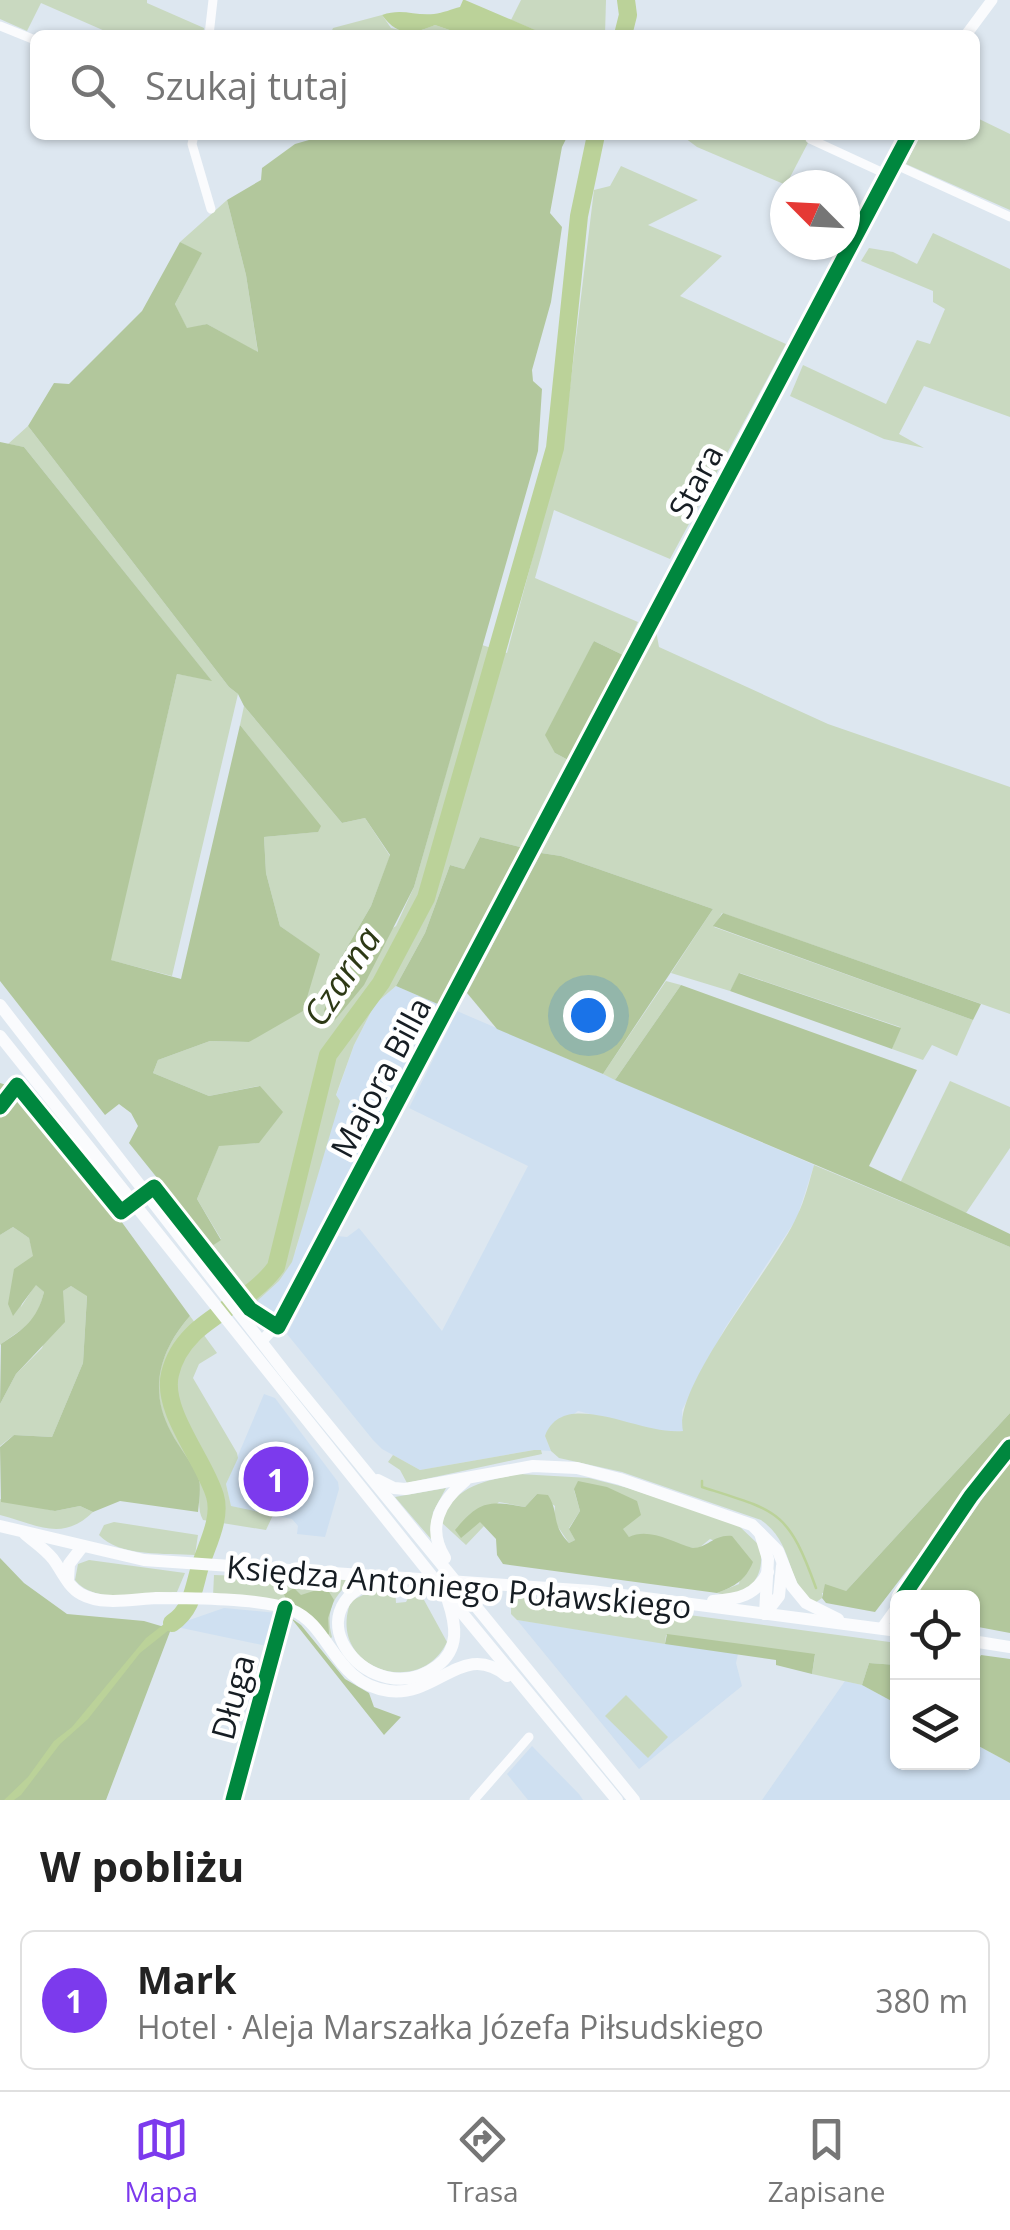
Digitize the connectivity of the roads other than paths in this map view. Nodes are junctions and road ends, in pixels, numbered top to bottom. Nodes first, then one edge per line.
1 (214, 0) edge
2 (992, 0) edge
3 (0, 26) edge
4 (210, 30) edge
5 (970, 30) edge
6 (30, 38) edge
7 (193, 140) edge
8 (815, 140) edge
9 (907, 140) edge
10 (891, 170) junction
11 (210, 209) dead end
12 (1010, 216) edge
13 (531, 853) joint
14 (0, 1005) edge
15 (0, 1036) edge
16 (214, 1293) junction
17 (235, 1319) junction
18 (261, 1342) junction
19 (1010, 1447) edge
20 (368, 1473) junction
21 (466, 1479) junction
22 (0, 1526) edge
23 (758, 1530) junction
24 (22, 1531) junction
25 (82, 1547) junction
26 (782, 1561) junction
27 (768, 1572) junction
28 (390, 1576) junction
29 (68, 1582) junction
30 (442, 1590) junction
31 (907, 1590) edge
32 (466, 1595) junction
33 (692, 1604) junction
34 (285, 1608) junction
35 (765, 1614) junction
36 (890, 1615) edge
37 (854, 1626) junction
38 (880, 1629) junction
39 (890, 1630) edge
40 (980, 1643) edge
41 (1010, 1647) edge
42 (528, 1694) junction
43 (528, 1737) dead end
44 (232, 1800) edge
45 (474, 1800) edge
46 (617, 1800) edge
47 (634, 1800) edge

1 - 4 street
2 - 5 street
3 - 6 street
7 - 11 street
8 - 10 street
9 - 10 street, Stara
10 - 12 street
10 - 13 street, Stara
13 - 18 street, Majora Billa
14 - 16 main road
15 - 16 main road
16 - 17 main road
17 - 18 main road
17 - 30 main road
18 - 20 main road
19 - 31 street
20 - 21 main road
20 - 32 main road
21 - 23 main road
21 - 32 main road
22 - 24 main road, Księdza Antoniego Poławskiego
23 - 26 main road
23 - 27 main road
24 - 25 main road, Księdza Antoniego Poławskiego
24 - 29 main road
25 - 28 main road, Księdza Antoniego Poławskiego
25 - 29 main road
26 - 35 main road
26 - 37 main road
27 - 33 main road
27 - 35 main road
28 - 30 main road
28 - 33 main road, Księdza Antoniego Poławskiego
29 - 34 main road
30 - 42 main road
32 - 47 main road
33 - 35 main road, Księdza Antoniego Poławskiego
34 - 42 main road
34 - 44 street, Długa
35 - 37 main road, Księdza Antoniego Poławskiego
36 - 38 street
37 - 38 main road, Księdza Antoniego Poławskiego
38 - 39 main road, Księdza Antoniego Poławskiego
40 - 41 main road
42 - 46 main road
43 - 45 street

